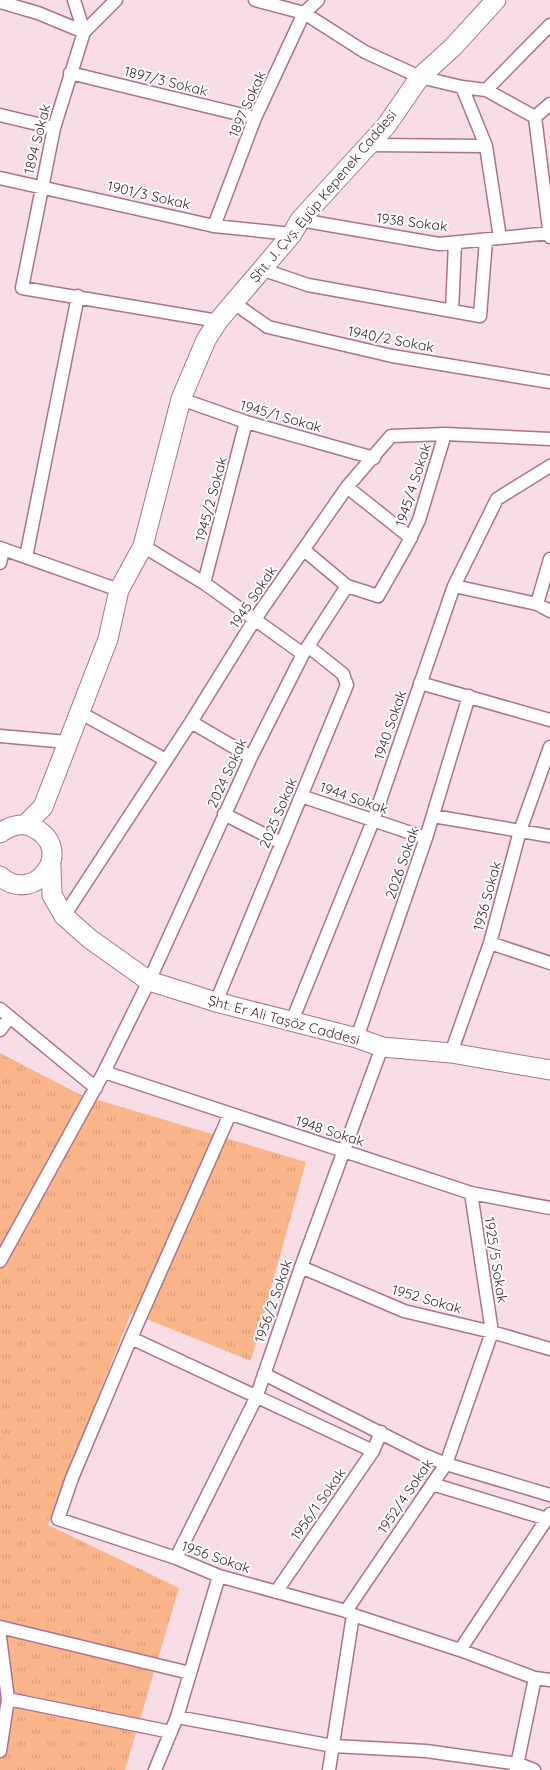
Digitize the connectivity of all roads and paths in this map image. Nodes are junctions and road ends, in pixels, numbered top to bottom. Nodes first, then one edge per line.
1 (42, 0) edge
2 (74, 0) edge
3 (116, 0) edge
4 (255, 0) edge
5 (318, 0) edge
6 (496, 0) edge
7 (0, 2) edge
8 (38, 13) junction
9 (304, 13) junction
10 (550, 25) edge
11 (84, 32) junction
12 (70, 73) junction
13 (417, 75) junction
14 (462, 87) junction
15 (486, 90) junction
16 (550, 104) edge
17 (0, 115) edge
18 (535, 117) junction
19 (255, 118) junction
20 (54, 128) junction
21 (370, 145) junction
22 (486, 146) junction
23 (0, 178) edge
24 (547, 182) edge
25 (42, 186) junction
26 (214, 226) junction
27 (296, 227) junction
28 (550, 234) edge
29 (500, 238) junction
30 (486, 240) junction
31 (455, 243) junction
32 (261, 269) junction
33 (78, 296) junction
34 (234, 303) junction
35 (452, 311) junction
36 (218, 320) junction
37 (550, 382) edge
38 (181, 399) junction
39 (246, 422) junction
40 (445, 434) junction
41 (550, 439) edge
42 (374, 458) junction
43 (550, 466) edge
44 (347, 487) junction
45 (411, 538) junction
46 (143, 546) junction
47 (2, 549) edge
48 (304, 550) junction
49 (26, 557) junction
50 (550, 559) edge
51 (0, 563) edge
52 (204, 583) junction
53 (347, 586) junction
54 (454, 586) junction
55 (118, 590) junction
56 (537, 604) junction
57 (550, 611) edge
58 (255, 619) junction
59 (306, 651) junction
60 (420, 683) junction
61 (469, 696) junction
62 (79, 712) junction
63 (550, 720) edge
64 (191, 722) junction
65 (0, 736) edge
66 (67, 742) junction
67 (550, 747) edge
68 (251, 757) junction
69 (166, 760) junction
70 (301, 796) junction
71 (43, 807) junction
72 (224, 814) junction
73 (433, 816) junction
74 (373, 821) junction
75 (26, 824) junction
76 (520, 830) junction
77 (0, 833) edge
78 (550, 836) edge
79 (426, 838) junction
80 (48, 839) junction
81 (282, 843) junction
82 (51, 865) junction
83 (0, 876) edge
84 (29, 884) junction
85 (52, 895) junction
86 (64, 916) junction
87 (490, 944) junction
88 (550, 963) edge
89 (149, 981) junction
90 (216, 1002) junction
91 (5, 1013) edge
92 (292, 1021) junction
93 (0, 1030) edge
94 (357, 1038) junction
95 (382, 1047) junction
96 (452, 1053) junction
97 (550, 1070) edge
98 (104, 1072) junction
99 (96, 1088) junction
100 (230, 1114) junction
101 (343, 1151) junction
102 (471, 1193) junction
103 (550, 1208) edge
104 (0, 1261) edge
105 (301, 1267) junction
106 (492, 1332) junction
107 (131, 1338) junction
108 (550, 1349) edge
109 (264, 1374) junction
110 (256, 1398) junction
111 (381, 1432) junction
112 (373, 1451) junction
113 (446, 1464) junction
114 (432, 1484) junction
115 (550, 1496) edge
116 (548, 1516) edge
117 (176, 1558) junction
118 (219, 1576) junction
119 (276, 1592) junction
120 (350, 1613) junction
121 (0, 1627) edge
122 (0, 1637) edge
123 (460, 1650) junction
124 (190, 1673) junction
125 (535, 1678) junction
126 (550, 1680) edge
127 (8, 1699) junction
128 (177, 1718) junction
129 (171, 1732) junction
130 (333, 1746) junction
131 (0, 1751) edge
132 (518, 1767) edge
133 (155, 1770) edge
134 (329, 1770) edge
135 (534, 1770) edge

1 - 8 street
2 - 11 street
3 - 11 street
4 - 9 street
5 - 9 street, 1897 Sokak
6 - 13 street, Şht. J. Çvş. Eyüp Kepenek Caddesi
7 - 8 street
8 - 11 street
9 - 13 street
9 - 19 street, 1897 Sokak
10 - 15 street
11 - 12 street, 1894 Sokak
12 - 19 street, 1897/3 Sokak
12 - 20 street, 1894 Sokak
13 - 14 street
13 - 21 street, Şht. J. Çvş. Eyüp Kepenek Caddesi
14 - 15 street
14 - 22 street
15 - 18 street
16 - 18 street
17 - 20 street
18 - 24 street
19 - 26 street, 1897 Sokak
20 - 25 street, 1894 Sokak
21 - 22 street
21 - 27 street, Şht. J. Çvş. Eyüp Kepenek Caddesi
22 - 29 street
23 - 25 street, 1901/3 Sokak
24 - 28 street
25 - 26 street, 1901/3 Sokak
25 - 33 street, 1894 Sokak
26 - 27 street, 1901/3 Sokak
27 - 31 street, 1938 Sokak
27 - 32 street, Şht. J. Çvş. Eyüp Kepenek Caddesi
28 - 29 street, 1938 Sokak
29 - 30 street, 1938 Sokak
30 - 31 street, 1938 Sokak
30 - 35 street
31 - 35 street
32 - 34 street, Şht. J. Çvş. Eyüp Kepenek Caddesi
32 - 35 street
33 - 36 street
33 - 49 street
34 - 36 street, Şht. J. Çvş. Eyüp Kepenek Caddesi
34 - 37 street, 1940/2 Sokak
36 - 38 street, Şht. J. Çvş. Eyüp Kepenek Caddesi
38 - 39 street, 1945/1 Sokak
38 - 46 street, Şht. J. Çvş. Eyüp Kepenek Caddesi
39 - 42 street, 1945/1 Sokak
39 - 52 street, 1945/2 Sokak
40 - 41 street, 1945 Sokak
40 - 42 street, 1945 Sokak
40 - 45 street, 1945/4 Sokak
42 - 44 street, 1945 Sokak
43 - 54 street, 1940 Sokak
44 - 45 street
44 - 48 street, 1945 Sokak
45 - 53 street, 1945/4 Sokak
46 - 52 street, 2025 Sokak
46 - 55 street, Şht. J. Çvş. Eyüp Kepenek Caddesi
47 - 49 street
47 - 51 street
48 - 53 street
48 - 58 street, 1945 Sokak
49 - 55 street
50 - 56 street
52 - 58 street, 2025 Sokak
53 - 59 street, 2024 Sokak
54 - 56 street
54 - 60 street, 1940 Sokak
55 - 62 street, Şht. J. Çvş. Eyüp Kepenek Caddesi
56 - 57 street
58 - 59 street, 2025 Sokak
58 - 64 street, 1945 Sokak
59 - 68 street, 2024 Sokak
59 - 70 street, 2025 Sokak
60 - 61 street
60 - 74 street, 1940 Sokak
61 - 63 street
61 - 73 street, 2026 Sokak
62 - 66 street, Şht. J. Çvş. Eyüp Kepenek Caddesi
62 - 69 street
64 - 68 street
64 - 69 street, 1945 Sokak
65 - 66 street
66 - 71 street, Şht. J. Çvş. Eyüp Kepenek Caddesi
67 - 76 street, 1936 Sokak
68 - 72 street, 2024 Sokak
69 - 86 street, 1945 Sokak
70 - 74 street, 1944 Sokak
70 - 81 street, 2025 Sokak
71 - 75 street
71 - 80 street
72 - 81 street
72 - 89 street, 2024 Sokak
73 - 76 street
73 - 79 street, 2026 Sokak
74 - 79 street, 1944 Sokak
74 - 92 street, 1940 Sokak
75 - 77 street
75 - 80 street
76 - 78 street
76 - 87 street, 1936 Sokak
79 - 94 street, 2026 Sokak
80 - 82 street
81 - 90 street, 2025 Sokak
82 - 84 street
82 - 85 street
83 - 84 street
84 - 85 street
85 - 86 street, Şht. Er Ali Taşöz Caddesi
86 - 89 street, Şht. Er Ali Taşöz Caddesi
87 - 88 street
87 - 96 street, 1936 Sokak
89 - 90 street, Şht. Er Ali Taşöz Caddesi
89 - 98 street, 2024 Sokak
90 - 92 street, Şht. Er Ali Taşöz Caddesi
91 - 93 street
91 - 99 street
92 - 94 street, Şht. Er Ali Taşöz Caddesi
94 - 95 street, Şht. Er Ali Taşöz Caddesi
95 - 96 street, Şht. Er Ali Taşöz Caddesi
95 - 101 street, 1956/2 Sokak
96 - 97 street, Şht. Er Ali Taşöz Caddesi
98 - 99 street, 2024 Sokak
98 - 100 street, 1948 Sokak
99 - 104 street, 2024 Sokak
100 - 101 street, 1948 Sokak
100 - 107 street
101 - 102 street, 1948 Sokak
101 - 105 street, 1956/2 Sokak
102 - 103 street, 1948 Sokak
102 - 106 street, 1925/5 Sokak
105 - 106 street, 1952 Sokak
105 - 109 street, 1956/2 Sokak
106 - 108 street, 1952 Sokak
106 - 113 street, 1952/4 Sokak
107 - 110 street
107 - 117 street, 1956 Sokak
109 - 110 street, 1956/2 Sokak
109 - 111 street
110 - 112 street
110 - 117 street, 1956/2 Sokak
111 - 112 street, 1956/1 Sokak
111 - 113 street
112 - 119 street, 1956/1 Sokak
113 - 114 street, 1952/4 Sokak
113 - 115 street
114 - 116 street
114 - 120 street, 1952/4 Sokak
116 - 123 street
117 - 118 street, 1956 Sokak
118 - 119 street, 1956 Sokak
118 - 124 street
119 - 120 street, 1956 Sokak
120 - 123 street, 1956 Sokak
120 - 130 street
121 - 124 street
122 - 127 street
123 - 125 street, 1956 Sokak
124 - 128 street
125 - 126 street, 1956 Sokak
125 - 132 street
127 - 129 street
127 - 131 street
128 - 129 street
128 - 130 street
129 - 133 street
130 - 132 street
130 - 134 street
132 - 135 street

